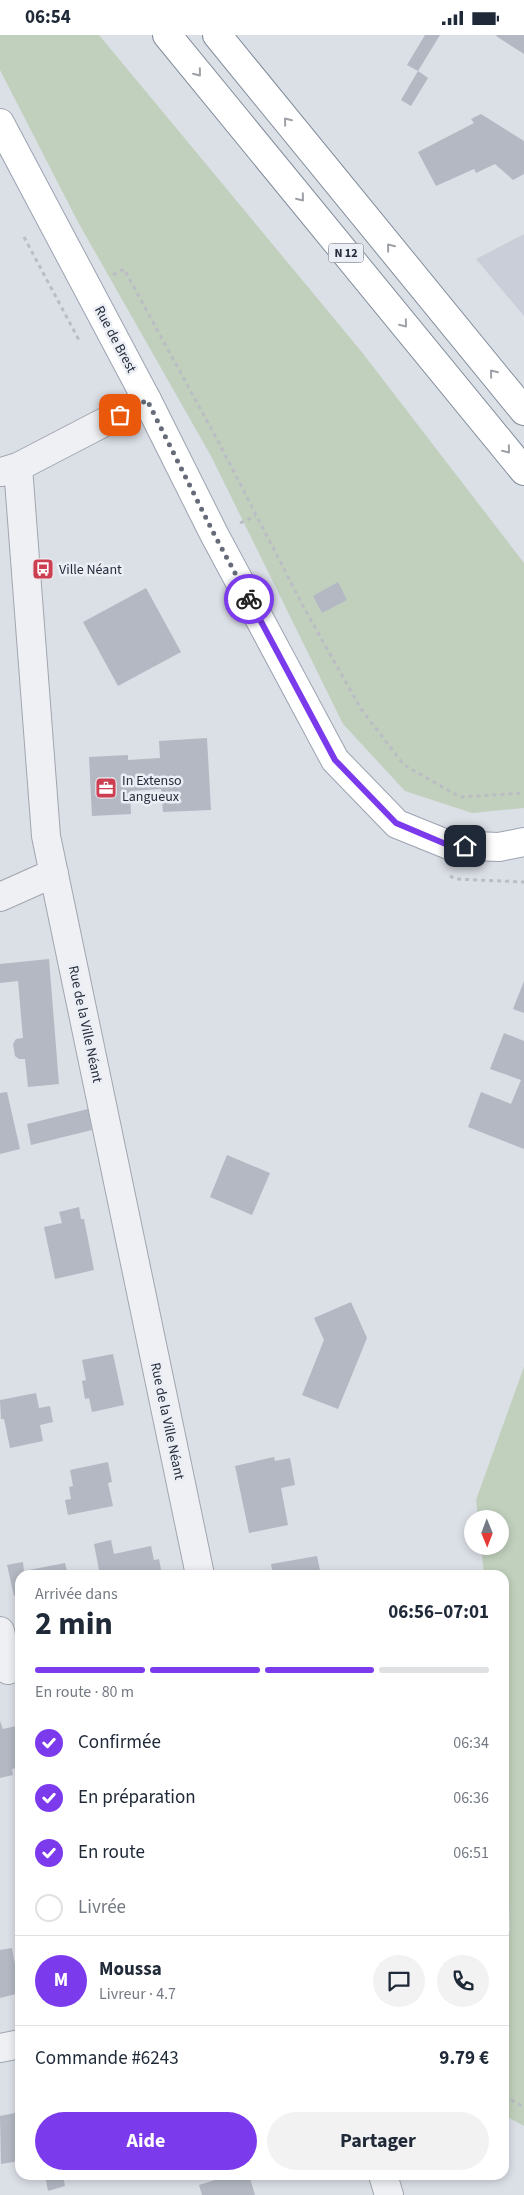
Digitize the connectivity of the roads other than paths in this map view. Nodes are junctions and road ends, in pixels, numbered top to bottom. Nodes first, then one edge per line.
1 (167, 35) edge
2 (217, 35) edge
3 (0, 123) edge
4 (147, 400) junction
5 (524, 411) edge
6 (9, 470) edge
7 (524, 471) edge
8 (524, 842) edge
9 (54, 873) junction
10 (0, 897) edge
11 (199, 1570) edge
12 (0, 1631) edge
13 (9, 1670) edge
14 (15, 2045) edge
15 (0, 2048) edge
16 (384, 2180) edge
17 (389, 2195) edge

1 -> 7 main road, N 12
5 -> 2 main road, N 12
3 - 4 main road, Rue de Brest
4 - 6 street
4 - 8 main road, Rue de Brest
6 - 9 street, Rue de la Ville Néant
9 - 10 street
9 - 11 street, Rue de la Ville Néant
12 - 13 street
14 - 15 street
16 - 17 street

